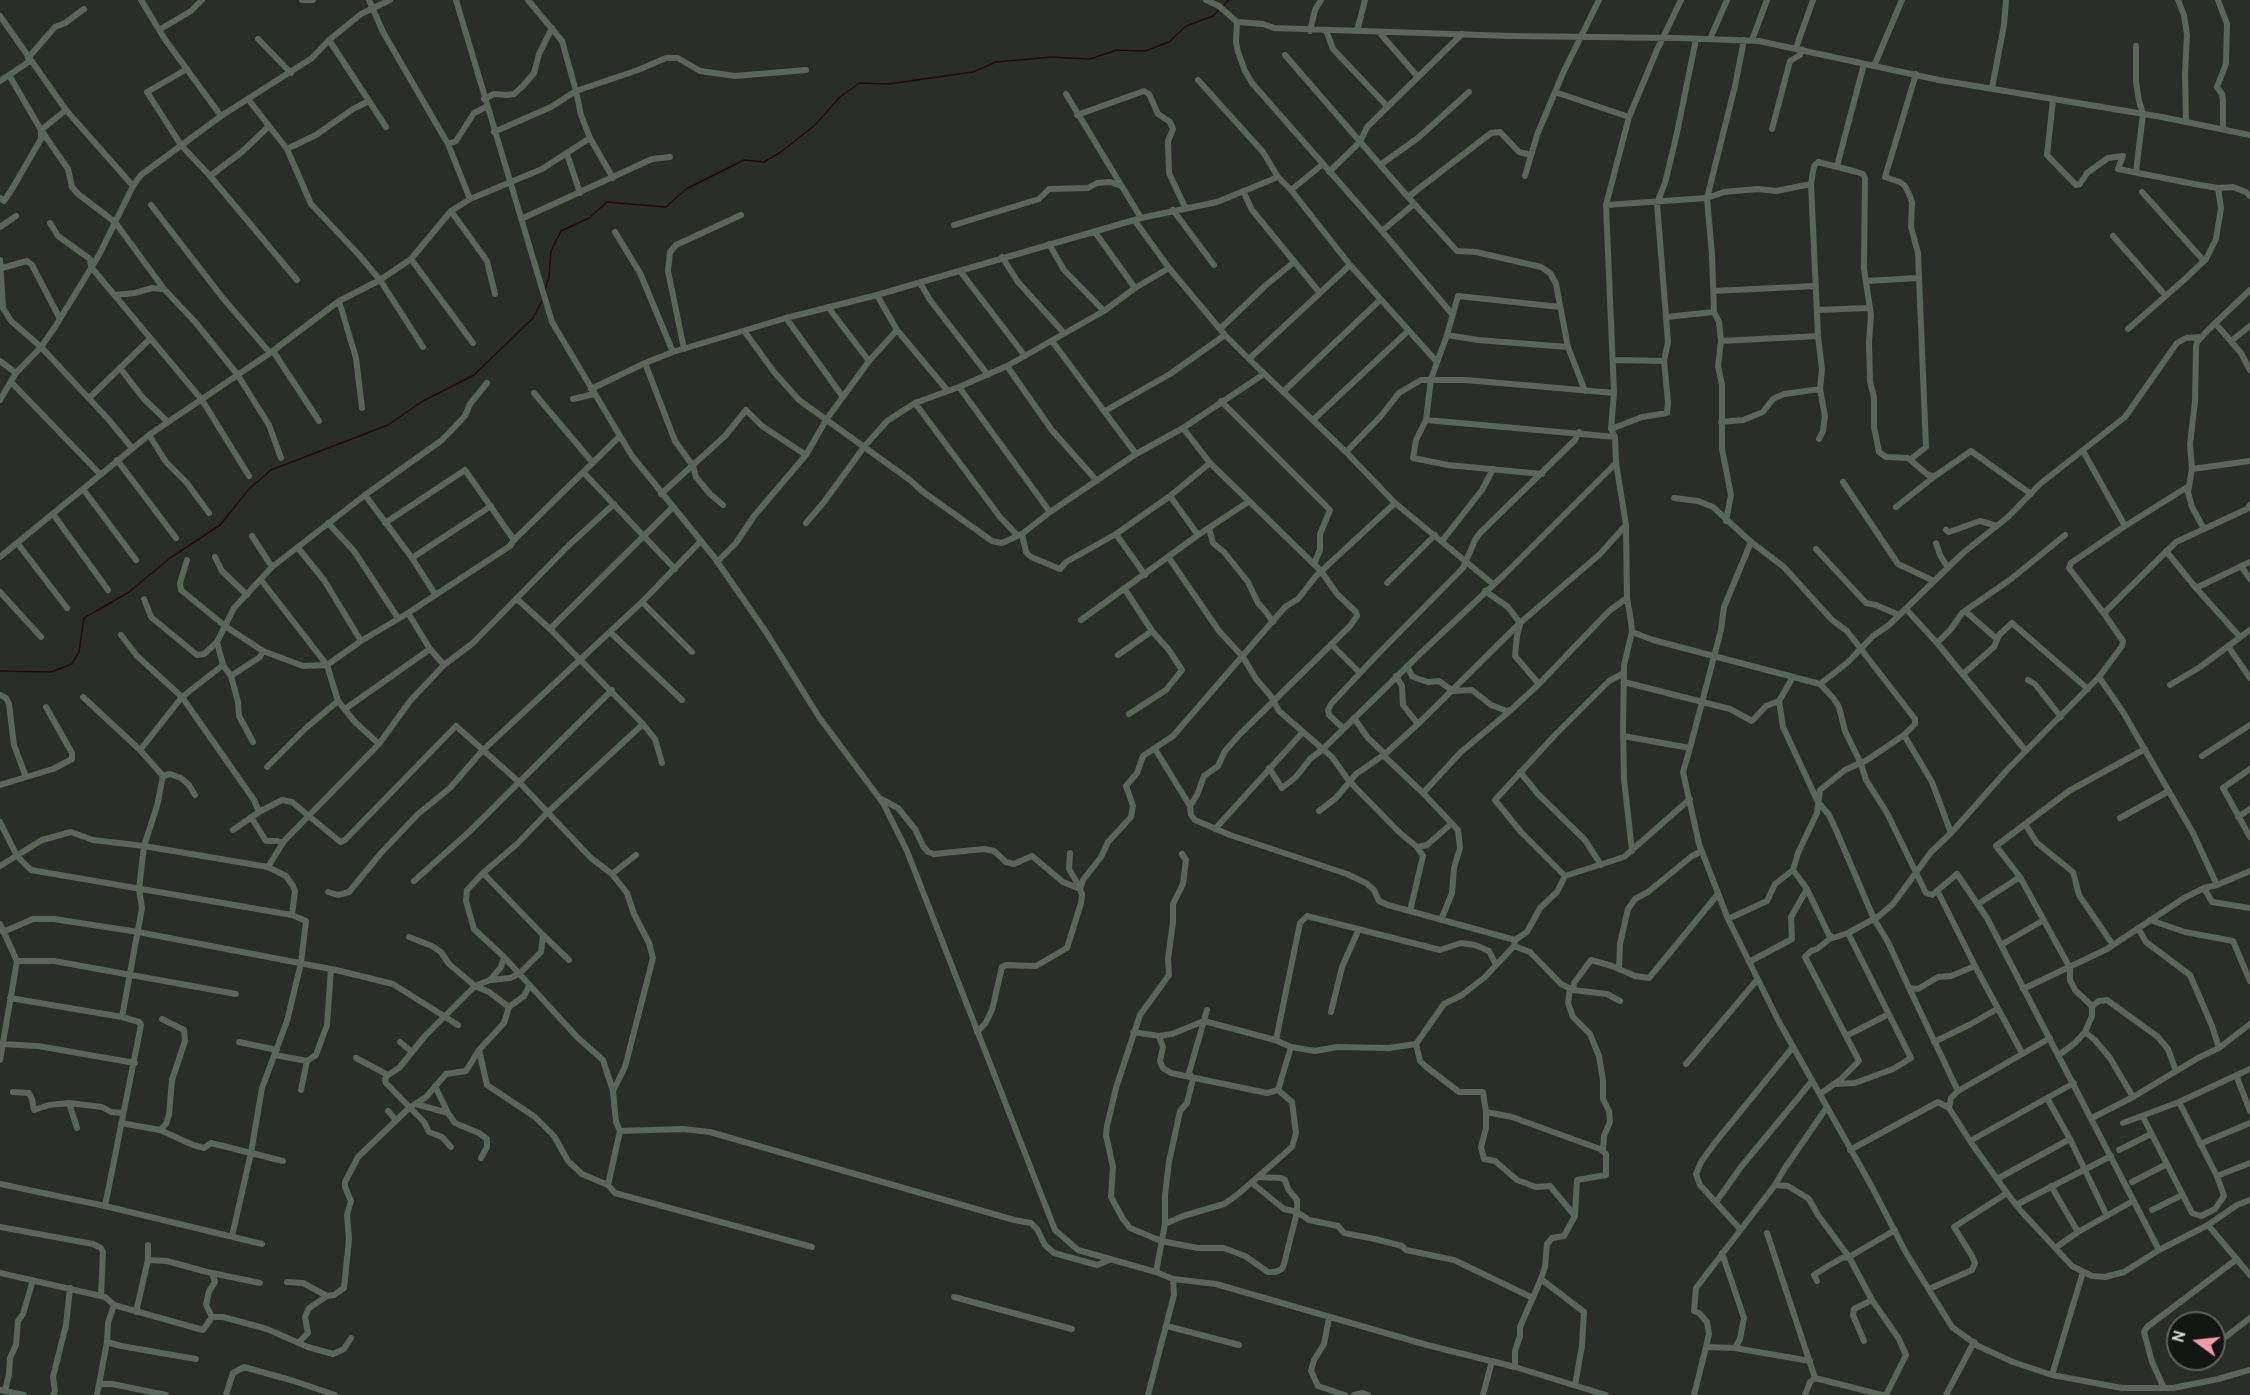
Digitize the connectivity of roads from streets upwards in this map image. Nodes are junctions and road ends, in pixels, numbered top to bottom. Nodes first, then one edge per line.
1 (141, 0) edge
2 (202, 0) edge
3 (302, 0) edge
4 (313, 0) edge
5 (369, 0) edge
6 (390, 0) edge
7 (456, 0) edge
8 (528, 0) edge
9 (1206, 0) edge
10 (1321, 0) edge
11 (1365, 0) edge
12 (1599, 0) edge
13 (1681, 0) edge
14 (1727, 0) edge
15 (1767, 0) edge
16 (1813, 0) edge
17 (1902, 0) edge
18 (2006, 0) edge
19 (2178, 0) edge
20 (2218, 0) edge
21 (373, 8) junction
22 (84, 9) dead end
23 (0, 16) edge
24 (1236, 22) junction
25 (552, 27) junction
26 (159, 30) junction
27 (1326, 30) junction
28 (1310, 31) junction
29 (1357, 31) junction
30 (1379, 32) junction
31 (1462, 34) junction
32 (1580, 37) junction
33 (1662, 38) junction
34 (258, 39) dead end
35 (1696, 39) junction
36 (1710, 39) junction
37 (328, 40) junction
38 (1748, 40) junction
39 (2136, 46) dead end
40 (1799, 49) junction
41 (1285, 55) dead end
42 (29, 59) junction
43 (1864, 64) junction
44 (1874, 66) junction
45 (187, 69) junction
46 (806, 70) dead end
47 (291, 73) junction
48 (1916, 74) junction
49 (9, 75) junction
50 (1418, 77) junction
51 (1198, 80) dead end
52 (0, 81) edge
53 (1992, 88) junction
54 (576, 91) junction
55 (1468, 92) dead end
56 (1555, 92) junction
57 (1066, 94) dead end
58 (248, 99) junction
59 (484, 99) junction
60 (2053, 100) junction
61 (369, 101) junction
62 (1387, 106) junction
63 (486, 107) junction
64 (66, 110) junction
65 (2143, 114) junction
66 (1077, 115) junction
67 (221, 116) junction
68 (1629, 117) junction
69 (2186, 122) junction
70 (269, 126) junction
71 (386, 127) dead end
72 (2223, 128) junction
73 (1772, 129) dead end
74 (41, 130) junction
75 (494, 132) junction
76 (2250, 135) edge
77 (590, 138) junction
78 (1360, 142) junction
79 (448, 144) junction
80 (181, 145) junction
81 (287, 148) junction
82 (567, 154) junction
83 (1531, 155) junction
84 (670, 157) dead end
85 (1323, 164) junction
86 (1380, 165) junction
87 (1837, 166) junction
88 (1329, 172) junction
89 (2136, 172) junction
90 (210, 176) junction
91 (1525, 176) dead end
92 (1278, 177) junction
93 (613, 178) junction
94 (509, 183) junction
95 (1811, 184) junction
96 (133, 186) junction
97 (1121, 186) junction
98 (2218, 188) junction
99 (1291, 190) junction
100 (1243, 191) junction
101 (2142, 192) dead end
102 (580, 193) junction
103 (2250, 196) edge
104 (1408, 197) junction
105 (0, 198) edge
106 (1707, 198) junction
107 (470, 199) junction
108 (1657, 203) junction
109 (1414, 204) junction
110 (151, 205) dead end
111 (1606, 205) junction
112 (1185, 207) junction
113 (1173, 210) junction
114 (451, 211) junction
115 (741, 215) dead end
116 (16, 216) dead end
117 (521, 219) junction
118 (1138, 219) junction
119 (115, 222) junction
120 (50, 223) dead end
121 (954, 225) dead end
122 (0, 227) edge
123 (1382, 231) junction
124 (615, 232) dead end
125 (1095, 232) junction
126 (2113, 236) dead end
127 (1049, 244) junction
128 (1002, 257) junction
129 (411, 259) junction
130 (2204, 261) junction
131 (1294, 262) junction
132 (1, 264) edge
133 (1214, 265) dead end
134 (1350, 265) junction
135 (91, 267) junction
136 (1169, 268) junction
137 (960, 271) junction
138 (1918, 278) junction
139 (297, 280) dead end
140 (380, 280) junction
141 (1866, 281) junction
142 (920, 283) junction
143 (1816, 286) junction
144 (1135, 288) junction
145 (164, 289) junction
146 (2250, 290) edge
147 (1714, 291) junction
148 (1320, 293) junction
149 (495, 294) dead end
150 (115, 295) junction
151 (877, 295) junction
152 (2166, 296) junction
153 (1380, 300) junction
154 (339, 301) junction
155 (828, 307) junction
156 (1560, 307) junction
157 (1869, 308) junction
158 (1818, 310) junction
159 (1104, 311) junction
160 (1714, 312) junction
161 (1452, 315) junction
162 (1666, 317) junction
163 (786, 318) junction
164 (60, 319) junction
165 (2215, 323) junction
166 (2250, 326) edge
167 (2128, 329) dead end
168 (897, 330) junction
169 (1223, 331) junction
170 (1408, 331) junction
171 (745, 332) junction
172 (1064, 333) junction
173 (1447, 334) junction
174 (1818, 336) junction
175 (2200, 338) junction
176 (150, 339) junction
177 (1721, 340) junction
178 (1052, 341) junction
179 (2231, 341) junction
180 (473, 343) dead end
181 (41, 347) junction
182 (423, 347) dead end
183 (1568, 347) junction
184 (684, 349) junction
185 (272, 352) junction
186 (673, 352) junction
187 (1024, 356) junction
188 (1249, 359) junction
189 (1613, 360) junction
190 (0, 361) edge
191 (1664, 361) junction
192 (868, 362) junction
193 (1437, 362) junction
194 (645, 363) junction
195 (1007, 366) junction
196 (120, 368) junction
197 (2250, 370) edge
198 (16, 373) junction
199 (237, 374) junction
200 (1264, 374) junction
201 (988, 375) junction
202 (1431, 379) junction
203 (11, 381) junction
204 (487, 383) dead end
205 (959, 387) junction
206 (1820, 389) junction
207 (947, 390) junction
208 (1585, 390) junction
209 (593, 391) junction
210 (1283, 392) junction
211 (534, 393) dead end
212 (1614, 393) junction
213 (843, 397) junction
214 (89, 398) junction
215 (573, 399) dead end
216 (0, 400) edge
217 (202, 400) junction
218 (1221, 401) junction
219 (915, 403) junction
220 (362, 408) dead end
221 (1105, 411) junction
222 (319, 420) dead end
223 (826, 420) junction
224 (1313, 420) junction
225 (1426, 420) junction
226 (168, 422) junction
227 (1721, 422) junction
228 (1183, 428) junction
229 (1611, 429) junction
230 (1579, 432) junction
231 (149, 435) junction
232 (620, 436) junction
233 (1615, 437) junction
234 (1819, 439) dead end
235 (864, 447) junction
236 (132, 448) junction
237 (2083, 451) junction
238 (1346, 452) junction
239 (1136, 454) junction
240 (806, 455) junction
241 (281, 458) dead end
242 (1911, 459) junction
243 (117, 460) junction
244 (2250, 461) edge
245 (593, 463) junction
246 (1616, 463) junction
247 (1210, 464) junction
248 (693, 466) junction
249 (1492, 469) junction
250 (2192, 469) junction
251 (584, 473) junction
252 (100, 474) junction
253 (1542, 474) junction
254 (249, 476) dead end
255 (1935, 476) junction
256 (1097, 481) junction
257 (1843, 482) dead end
258 (2189, 486) junction
259 (82, 489) junction
260 (661, 494) junction
261 (2031, 494) junction
262 (365, 495) junction
263 (1170, 496) junction
264 (1674, 498) dead end
265 (1248, 502) junction
266 (1395, 502) junction
267 (614, 504) junction
268 (723, 505) dead end
269 (2250, 505) edge
270 (490, 506) junction
271 (673, 507) junction
272 (1896, 507) dead end
273 (1050, 512) junction
274 (209, 513) dead end
275 (53, 514) junction
276 (1726, 521) junction
277 (328, 523) junction
278 (385, 523) junction
279 (806, 524) dead end
280 (1626, 525) junction
281 (1997, 526) junction
282 (2125, 526) junction
283 (1209, 528) junction
284 (1946, 530) dead end
285 (2204, 530) junction
286 (1020, 534) junction
287 (1116, 534) junction
288 (1198, 535) junction
289 (1435, 535) junction
290 (2065, 535) dead end
291 (252, 536) dead end
292 (644, 536) junction
293 (176, 538) dead end
294 (514, 540) junction
295 (700, 541) junction
296 (1442, 541) junction
297 (1751, 542) junction
298 (1936, 543) dead end
299 (18, 544) junction
300 (298, 548) junction
301 (1816, 549) dead end
302 (2166, 551) junction
303 (0, 557) edge
304 (214, 557) dead end
305 (412, 558) junction
306 (1169, 558) junction
307 (136, 560) dead end
308 (187, 560) dead end
309 (717, 562) junction
310 (2250, 562) edge
311 (1466, 563) junction
312 (1314, 564) junction
313 (2241, 566) junction
314 (272, 567) junction
315 (1948, 568) junction
316 (675, 569) junction
317 (1321, 571) junction
318 (1145, 575) junction
319 (2250, 579) edge
320 (261, 580) junction
321 (1934, 581) junction
322 (1387, 583) dead end
323 (1493, 584) junction
324 (1124, 588) junction
325 (2196, 588) junction
326 (108, 590) dead end
327 (1485, 591) junction
328 (0, 592) edge
329 (435, 594) junction
330 (247, 595) junction
331 (1627, 598) junction
332 (144, 599) dead end
333 (517, 599) junction
334 (642, 602) junction
335 (67, 608) dead end
336 (1906, 609) junction
337 (1965, 611) junction
338 (408, 613) junction
339 (1899, 615) junction
340 (2105, 615) junction
341 (398, 618) junction
342 (1081, 621) dead end
343 (1273, 622) junction
344 (1520, 624) junction
345 (225, 626) junction
346 (550, 629) junction
347 (2250, 630) edge
348 (1152, 631) junction
349 (610, 632) junction
350 (1632, 632) junction
351 (121, 634) dead end
352 (40, 637) dead end
353 (2240, 637) junction
354 (1997, 639) junction
355 (361, 641) junction
356 (217, 642) junction
357 (1938, 643) junction
358 (1331, 644) junction
359 (2228, 646) junction
360 (430, 649) junction
361 (1861, 649) junction
362 (263, 651) junction
363 (692, 652) dead end
364 (1118, 655) dead end
365 (1714, 655) junction
366 (1243, 657) junction
367 (581, 660) junction
368 (223, 665) junction
369 (327, 665) junction
370 (444, 665) junction
371 (1407, 666) junction
372 (1360, 673) junction
373 (1624, 673) junction
374 (1963, 674) junction
375 (231, 676) junction
376 (1396, 676) junction
377 (1793, 677) junction
378 (2099, 677) junction
379 (2250, 678) edge
380 (2028, 680) dead end
381 (1624, 682) junction
382 (1539, 684) junction
383 (1820, 684) junction
384 (2170, 685) dead end
385 (2088, 689) junction
386 (612, 690) junction
387 (1453, 691) junction
388 (0, 695) edge
389 (83, 697) dead end
390 (182, 697) junction
391 (682, 700) dead end
392 (338, 701) junction
393 (1273, 701) junction
394 (1704, 701) junction
395 (1779, 701) junction
396 (46, 707) dead end
397 (345, 709) junction
398 (1512, 709) junction
399 (1129, 714) dead end
400 (2061, 717) junction
401 (1354, 718) junction
402 (643, 724) junction
403 (1418, 724) junction
404 (2250, 725) edge
405 (1343, 728) junction
406 (1303, 732) junction
407 (1904, 735) junction
408 (1623, 736) junction
409 (253, 742) dead end
410 (379, 744) junction
411 (1690, 747) junction
412 (1155, 749) junction
413 (1323, 749) junction
414 (2145, 749) junction
415 (140, 750) junction
416 (482, 751) junction
417 (2026, 751) junction
418 (1384, 754) junction
419 (2202, 756) dead end
420 (662, 763) dead end
421 (1862, 764) junction
422 (267, 767) dead end
423 (1269, 768) junction
424 (2250, 769) edge
425 (1520, 772) junction
426 (163, 776) junction
427 (26, 777) junction
428 (1349, 781) junction
429 (519, 782) junction
430 (0, 785) edge
431 (2169, 791) junction
432 (1423, 793) junction
433 (195, 795) dead end
434 (880, 799) junction
435 (1690, 800) junction
436 (1818, 802) junction
437 (1190, 806) junction
438 (2250, 809) edge
439 (1319, 811) dead end
440 (259, 812) junction
441 (547, 813) junction
442 (309, 816) junction
443 (2238, 817) junction
444 (251, 818) junction
445 (2120, 818) dead end
446 (0, 822) edge
447 (1451, 824) junction
448 (2025, 824) junction
449 (1215, 829) junction
450 (233, 830) dead end
451 (1951, 833) junction
452 (2250, 837) edge
453 (283, 843) junction
454 (144, 846) junction
455 (1417, 848) junction
456 (1632, 851) junction
457 (1702, 851) junction
458 (1070, 853) dead end
459 (1182, 854) dead end
460 (636, 855) dead end
461 (17, 856) junction
462 (1601, 865) junction
463 (0, 866) edge
464 (268, 867) junction
465 (1793, 870) junction
466 (2250, 871) edge
467 (483, 873) junction
468 (1915, 873) junction
469 (612, 874) junction
470 (1565, 876) junction
471 (2020, 877) junction
472 (414, 881) dead end
473 (2217, 885) junction
474 (2204, 888) junction
475 (139, 889) junction
476 (1080, 889) junction
477 (1807, 889) junction
478 (328, 892) dead end
479 (1938, 892) junction
480 (1718, 894) junction
481 (1978, 904) junction
482 (2250, 908) edge
483 (1410, 911) junction
484 (292, 915) junction
485 (1728, 919) junction
486 (1874, 919) junction
487 (1441, 920) junction
488 (2150, 920) junction
489 (2042, 921) junction
490 (0, 924) edge
491 (2138, 928) junction
492 (1359, 929) junction
493 (3, 932) junction
494 (138, 932) junction
495 (1848, 933) junction
496 (543, 935) junction
497 (409, 937) dead end
498 (1832, 937) junction
499 (1514, 943) junction
500 (2001, 945) junction
501 (2113, 945) junction
502 (504, 957) junction
503 (569, 960) dead end
504 (17, 961) junction
505 (1749, 962) junction
506 (301, 963) junction
507 (1496, 964) junction
508 (1975, 966) junction
509 (2070, 968) junction
510 (331, 969) junction
511 (1619, 969) junction
512 (519, 974) junction
513 (129, 976) junction
514 (490, 980) junction
515 (1757, 980) junction
516 (2250, 981) edge
517 (475, 986) junction
518 (530, 986) junction
519 (1909, 988) junction
520 (1572, 989) junction
521 (2023, 989) junction
522 (236, 994) dead end
523 (10, 998) junction
524 (1620, 1000) dead end
525 (2092, 1006) junction
526 (509, 1007) junction
527 (1997, 1009) junction
528 (1207, 1010) dead end
529 (1331, 1012) dead end
530 (1887, 1015) junction
531 (122, 1017) junction
532 (443, 1017) junction
533 (162, 1019) dead end
534 (1204, 1021) junction
535 (2250, 1024) edge
536 (458, 1025) dead end
537 (977, 1032) junction
538 (1133, 1032) junction
539 (2085, 1032) junction
540 (1159, 1036) junction
541 (1846, 1036) junction
542 (2050, 1038) junction
543 (1276, 1040) junction
544 (239, 1042) dead end
545 (400, 1042) dead end
546 (1934, 1042) junction
547 (1, 1044) edge
548 (1416, 1044) junction
549 (1291, 1047) junction
550 (1793, 1047) junction
551 (2219, 1048) junction
552 (479, 1050) junction
553 (412, 1052) junction
554 (276, 1053) junction
555 (2022, 1053) junction
556 (2058, 1055) junction
557 (356, 1058) dead end
558 (0, 1060) edge
559 (307, 1061) junction
560 (135, 1063) junction
561 (1686, 1064) dead end
562 (2250, 1069) edge
563 (2176, 1071) junction
564 (388, 1075) junction
565 (2236, 1075) junction
566 (1193, 1078) junction
567 (1812, 1081) junction
568 (2074, 1083) junction
569 (1834, 1084) junction
570 (435, 1086) junction
571 (301, 1090) dead end
572 (1278, 1090) junction
573 (613, 1091) junction
574 (1958, 1091) junction
575 (13, 1092) dead end
576 (1820, 1094) junction
577 (2133, 1097) junction
578 (2047, 1098) junction
579 (2179, 1102) junction
580 (69, 1103) junction
581 (416, 1104) junction
582 (1827, 1107) junction
583 (409, 1108) junction
584 (1949, 1108) junction
585 (388, 1111) dead end
586 (2250, 1111) edge
587 (1486, 1112) junction
588 (123, 1113) junction
589 (448, 1113) junction
590 (2143, 1117) junction
591 (2092, 1118) junction
592 (396, 1120) junction
593 (121, 1123) junction
594 (2123, 1123) dead end
595 (2250, 1123) edge
596 (77, 1128) dead end
597 (160, 1130) junction
598 (620, 1131) junction
599 (2151, 1134) junction
600 (2070, 1139) junction
601 (1970, 1141) junction
602 (2200, 1144) junction
603 (451, 1147) dead end
604 (1603, 1150) junction
605 (1850, 1150) junction
606 (2119, 1150) dead end
607 (251, 1153) junction
608 (2111, 1156) junction
609 (481, 1158) dead end
610 (283, 1161) dead end
611 (2250, 1163) edge
612 (2167, 1164) junction
613 (2083, 1169) junction
614 (2217, 1176) junction
615 (1259, 1177) junction
616 (1997, 1179) junction
617 (2132, 1182) dead end
618 (1252, 1183) junction
619 (0, 1185) edge
620 (608, 1185) junction
621 (1775, 1185) junction
622 (2051, 1186) junction
623 (2007, 1193) junction
624 (2182, 1195) junction
625 (2250, 1200) edge
626 (2133, 1201) junction
627 (1716, 1203) junction
628 (2016, 1205) junction
629 (105, 1206) junction
630 (2152, 1210) dead end
631 (1297, 1212) junction
632 (1575, 1216) junction
633 (2107, 1216) junction
634 (1165, 1224) junction
635 (2208, 1225) junction
636 (0, 1227) edge
637 (1740, 1229) junction
638 (1895, 1230) junction
639 (2078, 1232) junction
640 (1767, 1233) dead end
641 (232, 1236) junction
642 (1161, 1241) junction
643 (262, 1244) dead end
644 (148, 1245) dead end
645 (812, 1247) dead end
646 (2055, 1248) junction
647 (2159, 1250) junction
648 (1722, 1253) junction
649 (1849, 1257) junction
650 (2237, 1259) junction
651 (148, 1260) junction
652 (1110, 1260) junction
653 (1156, 1272) junction
654 (2083, 1272) junction
655 (0, 1273) edge
656 (212, 1273) junction
657 (2250, 1275) edge
658 (1173, 1279) junction
659 (1541, 1279) junction
660 (33, 1280) junction
661 (1817, 1281) dead end
662 (287, 1282) dead end
663 (260, 1283) dead end
664 (70, 1288) junction
665 (1929, 1289) junction
666 (101, 1296) junction
667 (327, 1296) junction
668 (954, 1298) dead end
669 (1533, 1298) junction
670 (1872, 1300) junction
671 (114, 1305) junction
672 (136, 1312) junction
673 (212, 1317) junction
674 (1329, 1318) junction
675 (2250, 1318) edge
676 (1167, 1326) junction
677 (1072, 1329) dead end
678 (2226, 1337) edge
679 (351, 1338) dead end
680 (1864, 1341) dead end
681 (107, 1342) junction
682 (1974, 1342) junction
683 (298, 1343) junction
684 (1239, 1345) dead end
685 (1706, 1347) junction
686 (1735, 1348) junction
687 (196, 1359) dead end
688 (1492, 1361) junction
689 (1810, 1361) junction
690 (1515, 1367) junction
691 (2250, 1370) edge
692 (2052, 1375) junction
693 (1815, 1378) junction
694 (99, 1384) junction
695 (1575, 1385) junction
696 (2184, 1386) junction
697 (2164, 1388) junction
698 (2, 1390) edge
699 (24, 1395) edge
700 (53, 1395) edge
701 (97, 1395) edge
702 (166, 1395) edge
703 (226, 1395) edge
704 (335, 1395) edge
705 (1148, 1395) edge
706 (1345, 1395) edge
707 (1354, 1395) edge
708 (1368, 1395) edge
709 (1483, 1395) edge
710 (1606, 1395) edge
711 (1694, 1395) edge
712 (1805, 1395) edge
713 (1884, 1395) edge
714 (1946, 1395) edge
715 (2182, 1395) edge

1 - 26 street
2 - 26 street
3 - 4 street
5 - 21 street
6 - 21 street
7 - 59 street
8 - 25 street
9 - 24 street
10 - 28 street
11 - 29 street
12 - 32 street
13 - 33 street
14 - 36 street
15 - 38 street
16 - 40 street
17 - 44 street
18 - 53 street
19 - 69 street
20 - 72 street
21 - 37 street
21 - 79 street
22 - 42 street
23 - 42 street
24 - 28 street
24 - 85 street
25 - 54 street
25 - 59 street
26 - 45 street
27 - 28 street
27 - 29 street
27 - 62 street
29 - 30 street
30 - 31 street
30 - 50 street
31 - 32 street
31 - 50 street
32 - 33 street
32 - 56 street
33 - 35 street
33 - 68 street
34 - 47 street
35 - 36 street
35 - 108 street
36 - 38 street
37 - 47 street
37 - 61 street
38 - 40 street
38 - 106 street
39 - 65 street
40 - 43 street
40 - 73 street
41 - 78 street
42 - 49 street
42 - 64 street
43 - 44 street
43 - 87 street
44 - 48 street
45 - 67 street
45 - 80 street
46 - 54 street
47 - 58 street
48 - 53 street
48 - 138 street
49 - 52 street
49 - 74 street
50 - 62 street
51 - 92 street
53 - 60 street
54 - 75 street
54 - 77 street
55 - 86 street
56 - 68 street
56 - 83 street
57 - 66 street
58 - 67 street
58 - 70 street
59 - 63 street
60 - 65 street
60 - 89 street
61 - 71 street
61 - 81 street
62 - 78 street
63 - 75 street
63 - 79 street
64 - 74 street
64 - 96 street
65 - 69 street
65 - 89 street
66 - 97 street
66 - 112 street
67 - 80 street
68 - 111 street
69 - 72 street
70 - 81 street
70 - 90 street
72 - 76 street
74 - 105 street
74 - 119 street
75 - 94 street
77 - 82 street
77 - 93 street
78 - 86 street
78 - 88 street
79 - 107 street
80 - 90 street
80 - 96 street
81 - 140 street
82 - 94 street
82 - 102 street
83 - 91 street
83 - 104 street
84 - 93 street
85 - 88 street
85 - 99 street
86 - 104 street
87 - 95 street
87 - 141 street
88 - 123 street
89 - 98 street
90 - 139 street
92 - 99 street
92 - 100 street
93 - 102 street
94 - 107 street
94 - 117 street
95 - 106 street
95 - 143 street
96 - 119 street
97 - 118 street
97 - 121 street
98 - 103 street
98 - 130 street
99 - 134 street
100 - 112 street
100 - 131 street
101 - 130 street
102 - 117 street
104 - 109 street
106 - 108 street
106 - 147 street
107 - 114 street
108 - 111 street
108 - 162 street
109 - 123 street
109 - 156 street
110 - 185 street
111 - 189 street
112 - 113 street
113 - 118 street
113 - 133 street
114 - 129 street
114 - 149 street
115 - 184 street
116 - 122 street
117 - 209 street
118 - 125 street
118 - 136 street
119 - 135 street
119 - 145 street
120 - 135 street
123 - 161 street
124 - 186 street
125 - 127 street
125 - 144 street
126 - 152 street
127 - 128 street
127 - 159 street
128 - 137 street
128 - 172 street
129 - 140 street
129 - 180 street
130 - 152 street
131 - 148 street
131 - 169 street
132 - 164 street
132 - 181 street
134 - 148 street
134 - 153 street
135 - 150 street
135 - 164 street
136 - 144 street
136 - 169 street
137 - 142 street
137 - 187 street
138 - 141 street
138 - 242 street
140 - 154 street
140 - 182 street
141 - 157 street
142 - 151 street
142 - 201 street
143 - 147 street
143 - 158 street
144 - 159 street
145 - 150 street
145 - 199 street
146 - 165 street
147 - 160 street
148 - 188 street
150 - 176 street
151 - 155 street
151 - 168 street
152 - 167 street
153 - 170 street
153 - 210 street
154 - 185 street
154 - 220 street
155 - 163 street
155 - 192 street
156 - 161 street
156 - 183 street
157 - 158 street
157 - 242 street
158 - 174 street
159 - 172 street
160 - 162 street
160 - 177 street
161 - 173 street
162 - 191 street
163 - 171 street
163 - 213 street
164 - 181 street
165 - 175 street
165 - 179 street
166 - 179 street
168 - 192 street
168 - 207 street
169 - 188 street
169 - 221 street
170 - 193 street
170 - 224 street
171 - 184 street
171 - 223 street
172 - 178 street
173 - 183 street
173 - 193 street
174 - 177 street
174 - 206 street
175 - 237 street
175 - 250 street
176 - 196 street
176 - 217 street
177 - 227 street
178 - 187 street
178 - 221 street
179 - 197 street
181 - 198 street
181 - 214 street
183 - 208 street
184 - 186 street
185 - 199 street
185 - 222 street
186 - 194 street
187 - 195 street
188 - 200 street
189 - 191 street
189 - 212 street
190 - 198 street
191 - 229 street
192 - 213 street
193 - 202 street
194 - 209 street
194 - 248 street
195 - 201 street
195 - 256 street
196 - 214 street
196 - 226 street
198 - 203 street
199 - 217 street
199 - 241 street
200 - 210 street
200 - 218 street
201 - 205 street
202 - 208 street
202 - 225 street
202 - 238 street
203 - 216 street
203 - 252 street
204 - 262 street
205 - 207 street
205 - 273 street
206 - 227 street
206 - 234 street
207 - 219 street
208 - 212 street
209 - 215 street
209 - 232 street
210 - 224 street
211 - 245 street
212 - 229 street
213 - 223 street
214 - 236 street
217 - 226 street
217 - 254 street
218 - 228 street
218 - 312 street
219 - 235 street
219 - 286 street
221 - 239 street
223 - 235 street
223 - 240 street
224 - 238 street
225 - 230 street
225 - 249 street
226 - 231 street
227 - 276 street
228 - 239 street
228 - 247 street
229 - 233 street
230 - 233 street
230 - 253 street
231 - 236 street
231 - 274 street
232 - 245 street
232 - 260 street
233 - 246 street
235 - 279 street
235 - 286 street
236 - 243 street
237 - 261 street
237 - 282 street
238 - 266 street
239 - 256 street
240 - 248 street
240 - 309 street
242 - 255 street
243 - 252 street
243 - 293 street
244 - 250 street
245 - 251 street
246 - 280 street
246 - 323 street
247 - 263 street
247 - 265 street
248 - 260 street
248 - 268 street
249 - 253 street
249 - 296 street
250 - 258 street
251 - 267 street
251 - 294 street
252 - 259 street
253 - 311 street
255 - 261 street
255 - 272 street
256 - 273 street
257 - 321 street
258 - 282 street
258 - 285 street
259 - 275 street
259 - 307 street
260 - 271 street
261 - 281 street
262 - 277 street
262 - 278 street
263 - 287 street
263 - 288 street
264 - 276 street
265 - 283 street
265 - 312 street
266 - 289 street
266 - 317 street
267 - 292 street
267 - 333 street
269 - 285 street
270 - 278 street
270 - 294 street
270 - 305 street
271 - 292 street
271 - 295 street
273 - 286 street
275 - 299 street
275 - 326 street
276 - 297 street
277 - 300 street
277 - 341 street
278 - 305 street
280 - 331 street
280 - 344 street
281 - 284 street
281 - 315 street
282 - 340 street
283 - 288 street
283 - 343 street
285 - 302 street
286 - 287 street
287 - 318 street
288 - 306 street
289 - 296 street
289 - 322 street
290 - 337 street
291 - 314 street
292 - 316 street
292 - 346 street
294 - 329 street
295 - 309 street
295 - 316 street
296 - 311 street
297 - 361 street
297 - 365 street
298 - 315 street
299 - 303 street
299 - 335 street
300 - 314 street
300 - 355 street
301 - 339 street
302 - 325 street
302 - 340 street
304 - 330 street
305 - 329 street
306 - 318 street
306 - 366 street
308 - 345 street
309 - 434 street
310 - 313 street
311 - 323 street
311 - 372 street
312 - 317 street
313 - 319 street
313 - 325 street
314 - 320 street
315 - 321 street
316 - 334 street
317 - 343 street
317 - 358 street
318 - 324 street
320 - 330 street
320 - 369 street
321 - 336 street
323 - 327 street
324 - 342 street
324 - 348 street
325 - 353 street
327 - 344 street
327 - 371 street
328 - 352 street
329 - 338 street
330 - 345 street
331 - 350 street
331 - 382 street
332 - 356 street
333 - 346 street
333 - 370 street
334 - 349 street
334 - 363 street
336 - 339 street
336 - 357 street
337 - 354 street
337 - 357 street
338 - 341 street
338 - 360 street
339 - 361 street
340 - 378 street
341 - 355 street
343 - 366 street
344 - 382 street
344 - 387 street
345 - 356 street
345 - 362 street
346 - 367 street
347 - 353 street
348 - 364 street
348 - 399 street
349 - 367 street
349 - 391 street
350 - 365 street
350 - 373 street
351 - 390 street
353 - 359 street
354 - 374 street
354 - 385 street
355 - 369 street
356 - 368 street
357 - 374 street
358 - 372 street
358 - 393 street
359 - 379 street
359 - 384 street
360 - 370 street
360 - 397 street
361 - 383 street
361 - 407 street
362 - 369 street
362 - 375 street
365 - 377 street
365 - 394 street
366 - 393 street
366 - 412 street
367 - 386 street
367 - 416 street
368 - 375 street
368 - 390 street
369 - 392 street
370 - 410 street
371 - 376 street
371 - 387 street
372 - 405 street
373 - 381 street
373 - 425 street
374 - 417 street
375 - 409 street
376 - 401 street
376 - 403 street
377 - 383 street
377 - 395 street
378 - 385 street
378 - 414 street
380 - 400 street
381 - 394 street
381 - 408 street
382 - 398 street
383 - 421 street
385 - 400 street
386 - 402 street
386 - 429 street
387 - 398 street
387 - 403 street
388 - 427 street
389 - 415 street
390 - 415 street
390 - 440 street
392 - 397 street
392 - 422 street
393 - 406 street
393 - 437 street
394 - 395 street
394 - 411 street
395 - 436 street
396 - 427 street
397 - 410 street
398 - 432 street
400 - 417 street
401 - 405 street
401 - 418 street
402 - 420 street
402 - 441 street
403 - 418 street
404 - 419 street
405 - 413 street
406 - 413 street
406 - 423 street
407 - 421 street
407 - 451 street
408 - 411 street
408 - 456 street
410 - 442 street
411 - 435 street
412 - 437 street
412 - 476 street
413 - 423 street
413 - 428 street
414 - 431 street
414 - 448 street
415 - 426 street
416 - 429 street
416 - 442 street
416 - 478 street
417 - 451 street
418 - 428 street
418 - 432 street
421 - 436 street
421 - 468 street
423 - 449 street
424 - 443 street
425 - 462 street
425 - 470 street
426 - 433 street
426 - 454 street
427 - 430 street
428 - 439 street
428 - 455 street
429 - 441 street
429 - 472 street
431 - 445 street
431 - 473 street
432 - 447 street
434 - 476 street
434 - 537 street
435 - 456 street
435 - 457 street
436 - 465 street
436 - 486 street
437 - 449 street
438 - 443 street
440 - 442 street
440 - 444 street
441 - 467 street
441 - 469 street
442 - 453 street
443 - 452 street
444 - 450 street
444 - 453 street
446 - 461 street
447 - 455 street
447 - 487 street
448 - 471 street
448 - 501 street
449 - 483 street
451 - 468 street
453 - 464 street
454 - 461 street
454 - 464 street
454 - 475 street
455 - 483 street
456 - 462 street
457 - 480 street
457 - 511 street
458 - 476 street
459 - 538 street
460 - 469 street
461 - 463 street
461 - 475 street
462 - 470 street
464 - 484 street
465 - 477 street
465 - 485 street
466 - 473 street
467 - 496 street
467 - 502 street
468 - 479 street
468 - 486 street
469 - 573 street
470 - 499 street
471 - 481 street
471 - 489 street
473 - 474 street
474 - 482 street
474 - 488 street
475 - 484 street
475 - 494 street
476 - 537 street
477 - 498 street
477 - 505 street
479 - 481 street
479 - 508 street
480 - 485 street
480 - 511 street
481 - 500 street
483 - 487 street
484 - 506 street
485 - 505 street
486 - 495 street
486 - 519 street
487 - 499 street
488 - 491 street
488 - 516 street
489 - 500 street
489 - 509 street
490 - 493 street
491 - 501 street
491 - 551 street
492 - 507 street
492 - 529 street
492 - 543 street
493 - 494 street
493 - 504 street
494 - 506 street
494 - 513 street
495 - 498 street
495 - 530 street
496 - 503 street
496 - 512 street
497 - 517 street
498 - 541 street
499 - 507 street
499 - 520 street
500 - 521 street
501 - 509 street
502 - 512 street
502 - 514 street
504 - 513 street
504 - 523 street
505 - 515 street
506 - 510 street
506 - 554 street
507 - 548 street
508 - 519 street
508 - 527 street
509 - 521 street
509 - 525 street
510 - 532 street
510 - 559 street
511 - 520 street
512 - 514 street
512 - 518 street
513 - 522 street
513 - 531 street
514 - 517 street
515 - 550 street
515 - 561 street
517 - 526 street
517 - 532 street
518 - 526 street
518 - 573 street
519 - 546 street
520 - 524 street
520 - 604 street
521 - 542 street
523 - 531 street
523 - 547 street
525 - 539 street
525 - 563 street
526 - 552 street
527 - 546 street
527 - 555 street
528 - 534 street
530 - 541 street
530 - 569 street
531 - 560 street
532 - 536 street
532 - 553 street
533 - 597 street
534 - 540 street
534 - 543 street
534 - 566 street
535 - 551 street
537 - 652 street
538 - 540 street
538 - 642 street
539 - 556 street
539 - 577 street
540 - 566 street
541 - 569 street
542 - 555 street
542 - 556 street
543 - 549 street
544 - 554 street
545 - 553 street
546 - 574 street
547 - 558 street
547 - 560 street
548 - 549 street
548 - 587 street
549 - 572 street
550 - 567 street
550 - 627 street
551 - 563 street
552 - 570 street
552 - 620 street
553 - 564 street
554 - 559 street
554 - 607 street
555 - 574 street
556 - 568 street
557 - 564 street
559 - 571 street
560 - 588 street
562 - 565 street
563 - 577 street
564 - 583 street
565 - 579 street
565 - 586 street
566 - 572 street
566 - 634 street
567 - 576 street
567 - 627 street
568 - 578 street
568 - 591 street
569 - 576 street
570 - 581 street
570 - 589 street
572 - 615 street
573 - 598 street
574 - 584 street
575 - 580 street
576 - 582 street
577 - 591 street
578 - 600 street
578 - 601 street
579 - 590 street
579 - 602 street
580 - 588 street
580 - 596 street
581 - 583 street
581 - 589 street
582 - 605 street
582 - 621 street
583 - 592 street
583 - 603 street
584 - 601 street
584 - 605 street
585 - 592 street
587 - 604 street
587 - 632 street
588 - 593 street
589 - 609 street
590 - 594 street
590 - 599 street
591 - 608 street
592 - 667 street
593 - 597 street
593 - 629 street
595 - 602 street
597 - 607 street
598 - 620 street
598 - 652 street
599 - 606 street
599 - 612 street
600 - 613 street
600 - 616 street
601 - 616 street
602 - 614 street
604 - 632 street
605 - 638 street
607 - 610 street
607 - 641 street
608 - 613 street
608 - 626 street
611 - 614 street
612 - 617 street
612 - 624 street
613 - 622 street
613 - 633 street
614 - 624 street
615 - 618 street
615 - 631 street
616 - 623 street
618 - 631 street
618 - 634 street
619 - 629 street
620 - 645 street
621 - 637 street
621 - 649 street
622 - 628 street
622 - 639 street
623 - 628 street
623 - 665 street
624 - 630 street
625 - 635 street
626 - 633 street
626 - 647 street
627 - 637 street
628 - 646 street
629 - 641 street
631 - 642 street
631 - 669 street
632 - 659 street
633 - 639 street
634 - 642 street
635 - 647 street
635 - 650 street
636 - 666 street
637 - 648 street
638 - 649 street
638 - 665 street
639 - 646 street
640 - 689 street
641 - 643 street
642 - 653 street
644 - 651 street
646 - 654 street
647 - 654 street
648 - 685 street
648 - 686 street
649 - 661 street
649 - 670 street
650 - 657 street
650 - 697 street
651 - 656 street
651 - 672 street
652 - 653 street
653 - 658 street
654 - 692 street
655 - 660 street
656 - 663 street
656 - 673 street
658 - 674 street
658 - 676 street
659 - 669 street
659 - 695 street
660 - 664 street
660 - 698 street
662 - 667 street
664 - 666 street
664 - 700 street
665 - 682 street
666 - 671 street
667 - 683 street
668 - 677 street
669 - 690 street
670 - 680 street
670 - 713 street
671 - 672 street
671 - 681 street
672 - 673 street
673 - 683 street
674 - 688 street
674 - 706 street
675 - 678 street
676 - 684 street
676 - 705 street
679 - 683 street
681 - 687 street
681 - 694 street
682 - 692 street
682 - 714 street
685 - 686 street
685 - 711 street
686 - 689 street
688 - 690 street
688 - 709 street
689 - 693 street
690 - 695 street
691 - 696 street
692 - 697 street
693 - 712 street
693 - 713 street
694 - 701 street
694 - 702 street
695 - 710 street
696 - 697 street
696 - 715 street
698 - 699 street
703 - 704 street
707 - 708 street

